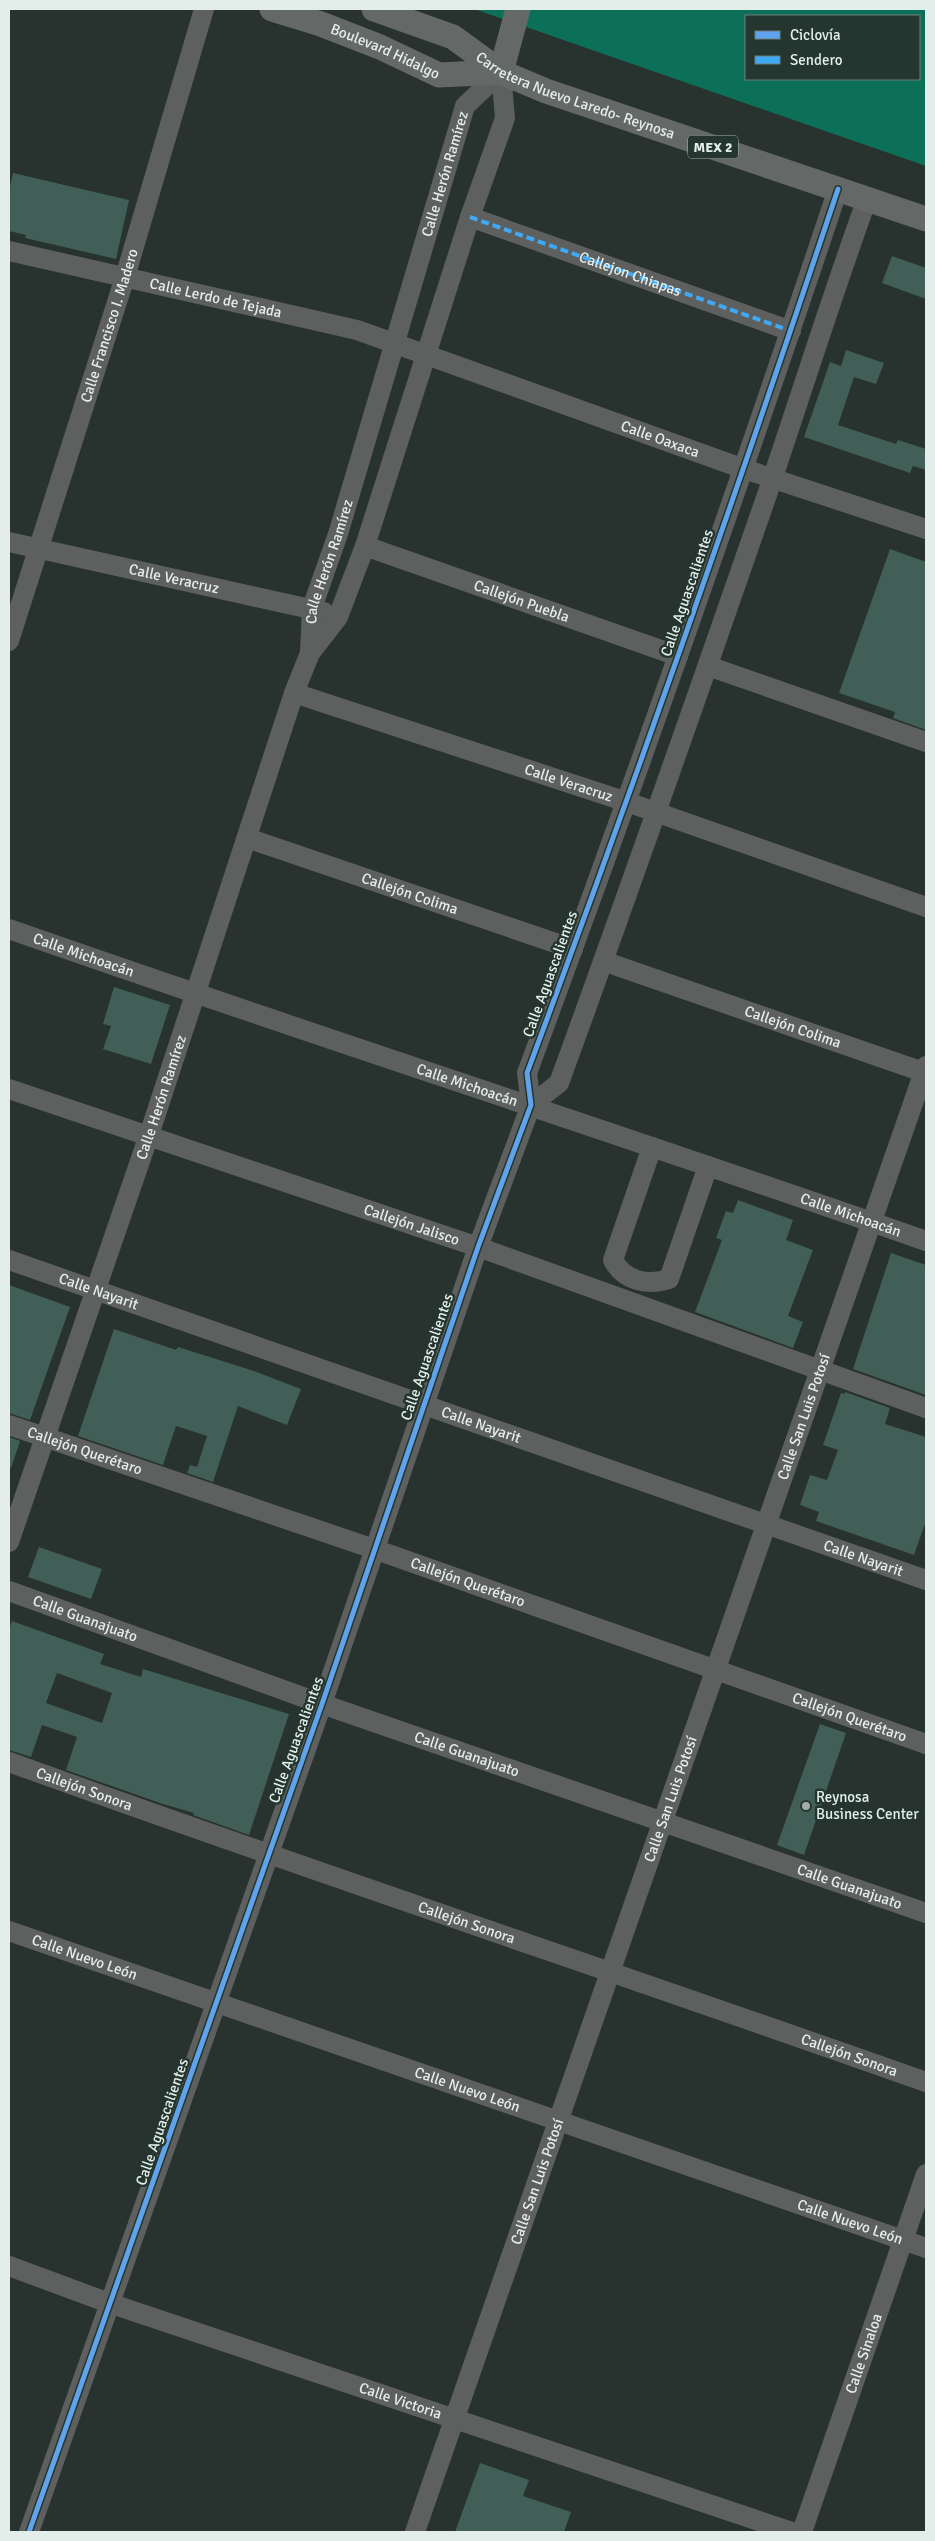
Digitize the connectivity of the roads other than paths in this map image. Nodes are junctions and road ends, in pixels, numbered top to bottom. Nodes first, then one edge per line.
1 (204, 9) edge
2 (272, 9) edge
3 (374, 9) edge
4 (514, 20) edge
5 (501, 72) junction
6 (838, 189) junction
7 (867, 199) junction
8 (470, 217) junction
9 (926, 220) edge
10 (9, 251) edge
11 (125, 277) junction
12 (790, 331) junction
13 (394, 344) junction
14 (427, 356) junction
15 (744, 469) junction
16 (772, 478) junction
17 (926, 529) edge
18 (9, 542) edge
19 (364, 546) junction
20 (39, 549) junction
21 (312, 608) junction
22 (338, 617) junction
23 (9, 641) edge
24 (310, 653) junction
25 (678, 656) junction
26 (708, 666) junction
27 (294, 693) junction
28 (926, 742) edge
29 (627, 802) junction
30 (658, 813) junction
31 (247, 838) junction
32 (926, 907) edge
33 (9, 929) edge
34 (573, 949) junction
35 (604, 961) junction
36 (196, 995) junction
37 (926, 1070) edge
38 (9, 1089) edge
39 (531, 1105) junction
40 (149, 1135) junction
41 (652, 1147) junction
42 (708, 1166) junction
43 (872, 1222) junction
44 (926, 1240) edge
45 (478, 1247) junction
46 (9, 1260) edge
47 (96, 1290) junction
48 (820, 1370) junction
49 (424, 1404) junction
50 (926, 1408) edge
51 (9, 1425) edge
52 (45, 1437) junction
53 (766, 1525) junction
54 (9, 1542) edge
55 (374, 1549) junction
56 (926, 1580) edge
57 (9, 1592) edge
58 (715, 1671) junction
59 (322, 1704) junction
60 (926, 1744) edge
61 (9, 1762) edge
62 (663, 1821) junction
63 (268, 1856) junction
64 (926, 1912) edge
65 (9, 1931) edge
66 (610, 1970) junction
67 (217, 2003) junction
68 (926, 2082) edge
69 (558, 2121) junction
70 (926, 2174) edge
71 (904, 2240) junction
72 (926, 2248) edge
73 (9, 2266) edge
74 (109, 2302) junction
75 (454, 2418) junction
76 (29, 2532) edge
77 (415, 2532) edge
78 (792, 2532) edge
79 (802, 2532) edge

1 - 11 street, Calle Francisco I. Madero
2 - 5 main road, Boulevard Hidalgo / MEX 2
3 - 5 main road, Carretera Nuevo Laredo- Reynosa / MEX 2
4 - 5 main road
5 - 6 main road, Carretera Nuevo Laredo- Reynosa / MEX 2
5 - 8 street, Calle Herón Ramírez
5 - 13 street, Calle Herón Ramírez
6 - 7 main road, Carretera Nuevo Laredo- Reynosa / MEX 2
6 - 12 street, Calle Aguascalientes
7 - 9 main road, Carretera Nuevo Laredo- Reynosa / MEX 2
7 - 16 street
8 - 12 street, Callejon Chiapas
8 - 14 street, Calle Herón Ramírez
10 - 11 street, Calle Lerdo de Tejada
11 - 13 street, Calle Lerdo de Tejada
11 - 20 street, Calle Francisco I. Madero
12 - 15 street, Calle Aguascalientes
13 - 14 street, Calle Oaxaca
13 - 21 street, Calle Herón Ramírez
14 - 15 street, Calle Oaxaca
14 - 19 street, Calle Herón Ramírez
15 - 16 street, Calle Oaxaca
15 - 25 street, Calle Aguascalientes
16 - 17 street, Calle Oaxaca
16 - 26 street
18 - 20 street, Calle Veracruz
19 - 22 street, Calle Herón Ramírez
19 - 25 street, Callejón Puebla
20 - 21 street, Calle Veracruz
20 - 23 street, Calle Francisco I. Madero
21 - 22 street, Calle Veracruz
21 - 24 street, Calle Herón Ramírez
22 - 24 street, Calle Herón Ramírez
24 - 27 street, Calle Herón Ramírez
25 - 29 street, Calle Aguascalientes
26 - 28 street
26 - 30 street
27 - 29 street, Calle Veracruz
27 - 31 street, Calle Herón Ramírez
29 - 30 street, Calle Veracruz
29 - 34 street, Calle Aguascalientes
30 - 32 street, Calle Veracruz
30 - 35 street
31 - 34 street, Callejón Colima
31 - 36 street, Calle Herón Ramírez
33 - 36 street, Calle Michoacán
34 - 39 street, Calle Aguascalientes
35 - 37 street, Callejón Colima
35 - 39 street
36 - 39 street, Calle Michoacán
36 - 40 street, Calle Herón Ramírez
37 - 43 street, Calle San Luis Potosí
38 - 40 street, Callejón Jalisco
39 - 41 street, Calle Michoacán
39 - 45 street, Calle Aguascalientes
40 - 45 street, Callejón Jalisco
40 - 47 street, Calle Herón Ramírez
41 - 42 street, Calle Michoacán
41 - 42 street
42 - 43 street, Calle Michoacán
43 - 44 street, Calle Michoacán
43 - 48 street, Calle San Luis Potosí
45 - 48 street, Callejón Jalisco
45 - 49 street, Calle Aguascalientes
46 - 47 street, Calle Nayarit
47 - 49 street, Calle Nayarit
47 - 52 street, Calle Herón Ramírez
48 - 50 street, Callejón Jalisco
48 - 53 street, Calle San Luis Potosí
49 - 53 street, Calle Nayarit
49 - 55 street, Calle Aguascalientes
51 - 52 street, Callejón Querétaro
52 - 54 street, Calle Herón Ramírez
52 - 55 street, Callejón Querétaro
53 - 56 street, Calle Nayarit
53 - 58 street, Calle San Luis Potosí
55 - 58 street, Callejón Querétaro
55 - 59 street, Calle Aguascalientes
57 - 59 street, Calle Guanajuato
58 - 60 street, Callejón Querétaro
58 - 62 street, Calle San Luis Potosí
59 - 62 street, Calle Guanajuato
59 - 63 street, Calle Aguascalientes
61 - 63 street, Callejón Sonora
62 - 64 street, Calle Guanajuato
62 - 66 street, Calle San Luis Potosí
63 - 66 street, Callejón Sonora
63 - 67 street, Calle Aguascalientes
65 - 67 street, Calle Nuevo León
66 - 68 street, Callejón Sonora
66 - 69 street, Calle San Luis Potosí
67 - 69 street, Calle Nuevo León
67 - 74 street, Calle Aguascalientes
69 - 71 street, Calle Nuevo León
69 - 75 street, Calle San Luis Potosí
70 - 71 street, Calle Sinaloa
71 - 72 street, Calle Nuevo León
71 - 79 street, Calle Sinaloa
73 - 74 street, Calle Victoria
74 - 75 street, Calle Victoria
74 - 76 street, Calle Aguascalientes
75 - 77 street, Calle San Luis Potosí
75 - 78 street, Calle Victoria

